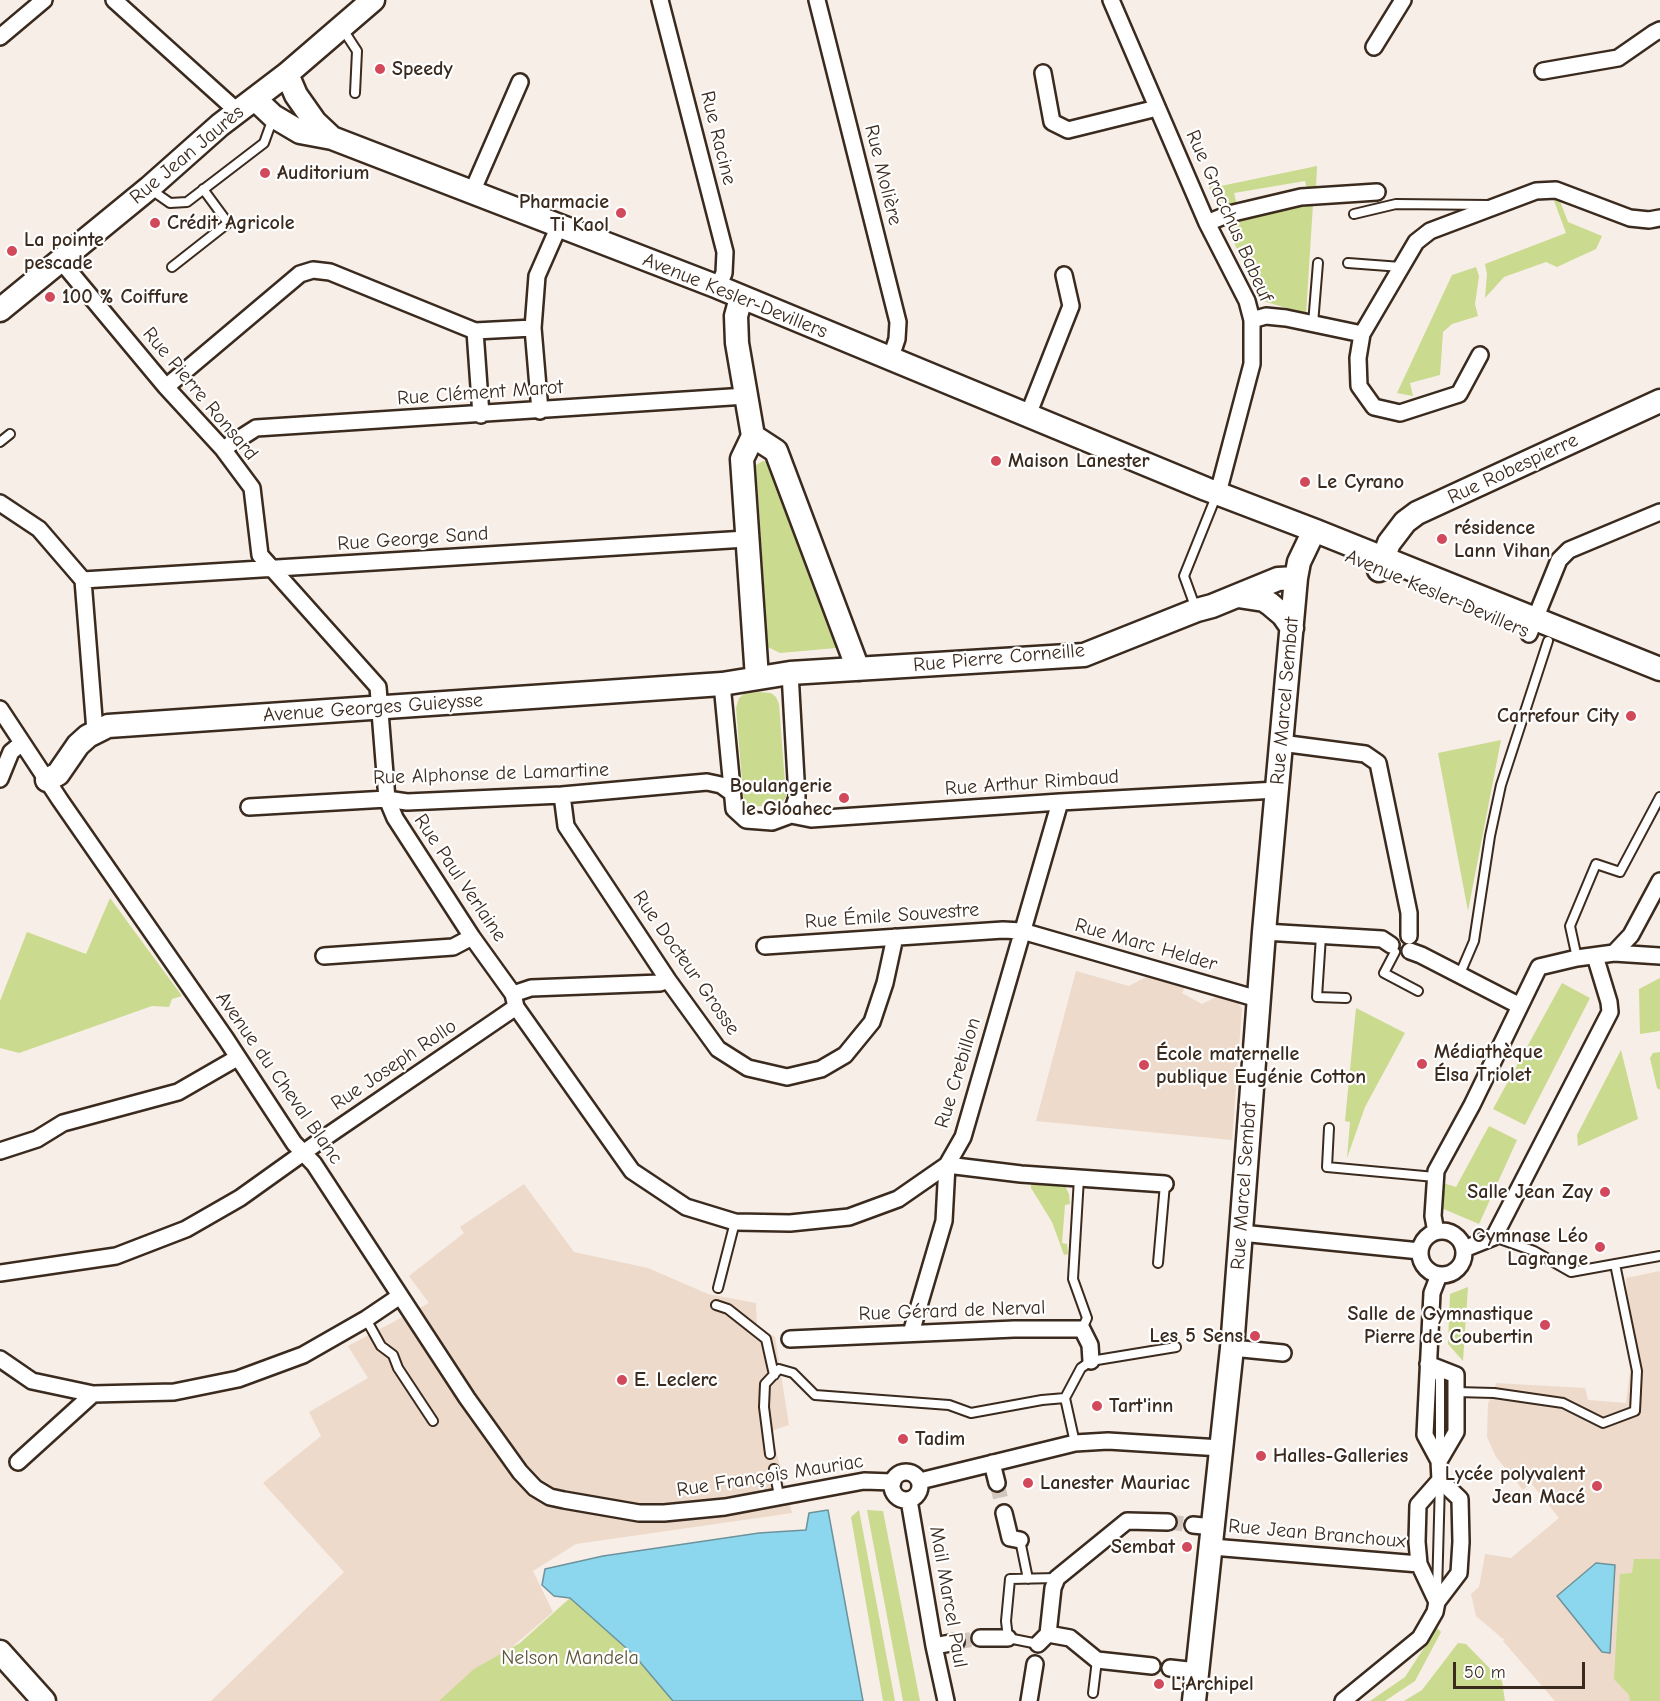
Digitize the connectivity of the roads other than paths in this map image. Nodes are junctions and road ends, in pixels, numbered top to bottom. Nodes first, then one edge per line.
1 (45, 0) edge
2 (114, 0) edge
3 (373, 0) edge
4 (660, 0) edge
5 (817, 0) edge
6 (1111, 0) edge
7 (1403, 0) edge
8 (342, 27) junction
9 (1660, 30) edge
10 (0, 37) edge
11 (1374, 47) dead end
12 (1543, 71) dead end
13 (1043, 73) dead end
14 (287, 74) junction
15 (520, 82) dead end
16 (355, 93) dead end
17 (246, 105) junction
18 (1157, 108) junction
19 (273, 116) junction
20 (332, 138) junction
21 (149, 188) junction
22 (203, 189) junction
23 (472, 192) junction
24 (1377, 192) dead end
25 (1498, 205) junction
26 (1354, 214) dead end
27 (1660, 218) edge
28 (1207, 223) junction
29 (559, 226) junction
30 (61, 261) junction
31 (1318, 263) dead end
32 (1348, 263) dead end
33 (172, 267) dead end
34 (1401, 267) junction
35 (1064, 275) dead end
36 (718, 287) junction
37 (741, 298) junction
38 (0, 310) edge
39 (1252, 320) junction
40 (1314, 324) junction
41 (533, 328) junction
42 (475, 331) junction
43 (1362, 334) junction
44 (1480, 355) dead end
45 (891, 360) junction
46 (166, 387) junction
47 (746, 396) junction
48 (1660, 401) edge
49 (540, 411) junction
50 (481, 415) junction
51 (1028, 415) junction
52 (10, 434) dead end
53 (753, 436) junction
54 (0, 442) edge
55 (223, 449) junction
56 (1218, 493) junction
57 (0, 503) edge
58 (1660, 512) edge
59 (1313, 535) junction
60 (746, 539) junction
61 (1382, 564) junction
62 (273, 568) junction
63 (1296, 578) junction
64 (82, 580) junction
65 (1238, 596) junction
66 (1197, 610) junction
67 (1292, 628) junction
68 (1538, 632) junction
69 (858, 669) junction
70 (1660, 669) edge
71 (790, 674) junction
72 (757, 678) junction
73 (722, 684) junction
74 (1660, 686) edge
75 (381, 708) junction
76 (0, 709) edge
77 (95, 731) junction
78 (22, 743) junction
79 (1281, 743) junction
80 (0, 779) edge
81 (48, 780) junction
82 (1277, 790) junction
83 (732, 793) junction
84 (562, 795) junction
85 (1660, 797) edge
86 (387, 799) junction
87 (1060, 802) junction
88 (249, 807) dead end
89 (791, 815) junction
90 (1660, 881) edge
91 (1022, 931) junction
92 (1264, 932) junction
93 (1321, 936) junction
94 (472, 937) junction
95 (895, 937) junction
96 (765, 946) dead end
97 (1401, 946) junction
98 (1614, 953) junction
99 (324, 956) dead end
100 (1595, 956) junction
101 (1660, 956) edge
102 (1577, 958) junction
103 (1459, 976) junction
104 (668, 980) junction
105 (1419, 991) dead end
106 (1346, 998) dead end
107 (1258, 999) junction
108 (515, 1000) junction
109 (1520, 1006) junction
110 (237, 1058) junction
111 (1329, 1128) dead end
112 (0, 1151) edge
113 (302, 1153) junction
114 (946, 1165) junction
115 (1435, 1177) junction
116 (1079, 1178) junction
117 (1165, 1184) joint
118 (735, 1222) junction
119 (1436, 1232) junction
120 (1241, 1233) junction
121 (1494, 1237) junction
122 (1464, 1249) junction
123 (1420, 1251) junction
124 (1660, 1256) edge
125 (1158, 1263) dead end
126 (1615, 1264) junction
127 (0, 1273) edge
128 (1440, 1275) junction
129 (718, 1288) dead end
130 (400, 1296) junction
131 (716, 1305) dead end
132 (366, 1319) junction
133 (1082, 1329) junction
134 (912, 1333) junction
135 (790, 1339) dead end
136 (1176, 1347) dead end
137 (1232, 1348) junction
138 (1283, 1353) dead end
139 (0, 1359) edge
140 (1091, 1361) junction
141 (1428, 1364) junction
142 (774, 1375) junction
143 (1456, 1392) junction
144 (93, 1394) junction
145 (1065, 1398) junction
146 (433, 1421) dead end
147 (1075, 1443) junction
148 (1221, 1448) junction
149 (770, 1454) dead end
150 (1440, 1461) junction
151 (18, 1462) dead end
152 (992, 1463) junction
153 (774, 1469) dead end
154 (520, 1472) joint
155 (1440, 1480) junction
156 (920, 1481) junction
157 (893, 1482) junction
158 (997, 1483) tunnel mouth
159 (779, 1496) junction
160 (909, 1500) junction
161 (1004, 1513) tunnel mouth
162 (1168, 1522) tunnel mouth
163 (1206, 1533) junction
164 (1020, 1540) joint
165 (1419, 1564) junction
166 (1057, 1578) junction
167 (1028, 1579) junction
168 (1437, 1602) junction
169 (980, 1638) tunnel mouth
170 (1008, 1638) junction
171 (1043, 1639) junction
172 (956, 1642) tunnel mouth
173 (934, 1646) junction
174 (0, 1652) edge
175 (1096, 1660) junction
176 (1035, 1664) dead end
177 (1152, 1666) dead end
178 (1170, 1668) dead end
179 (1197, 1671) junction
180 (1093, 1694) dead end
181 (35, 1698) edge
182 (946, 1701) edge
183 (1029, 1701) edge
184 (1194, 1701) edge
185 (1343, 1701) edge

1 - 10 street
2 - 17 street
3 - 8 street, Rue Jean Jaurès
4 - 36 street, Rue Racine
5 - 45 street, Rue Molière
6 - 18 street, Rue Gracchus Babeuf
7 - 11 street
8 - 14 street, Rue Jean Jaurès
8 - 16 lane
9 - 12 street
13 - 18 street
14 - 17 street, Rue Jean Jaurès
14 - 20 street
15 - 23 street
17 - 19 street, Avenue Kesler-Devillers
17 - 21 street, Rue Jean Jaurès
18 - 28 street, Rue Gracchus Babeuf
19 - 20 street, Avenue Kesler-Devillers
19 - 22 lane
20 - 23 street, Avenue Kesler-Devillers
21 - 22 lane
21 - 30 street, Rue Jean Jaurès
22 - 33 lane
23 - 29 street, Avenue Kesler-Devillers
24 - 28 street
25 - 26 lane
25 - 27 street
25 - 34 street
28 - 39 street, Rue Gracchus Babeuf
29 - 36 street, Avenue Kesler-Devillers
29 - 41 street
30 - 38 street, Rue Jean Jaurès
30 - 46 street, Rue Pierre Ronsard
31 - 40 lane
32 - 34 lane
34 - 43 street
35 - 51 street
36 - 37 street, Avenue Kesler-Devillers
37 - 45 street, Avenue Kesler-Devillers
37 - 47 street
39 - 40 street
39 - 56 street, Rue Gracchus Babeuf
40 - 43 street
41 - 42 street
41 - 49 street
42 - 46 street
42 - 50 street
43 - 44 street
45 - 51 street, Avenue Kesler-Devillers
46 - 55 street, Rue Pierre Ronsard
47 - 49 street, Rue Clément Marot
47 - 53 street
48 - 61 street, Rue Robespierre
49 - 50 street, Rue Clément Marot
50 - 55 street, Rue Clément Marot
51 - 56 street, Avenue Kesler-Devillers
52 - 54 lane
53 - 60 street
53 - 69 street
55 - 62 street, Rue Pierre Ronsard
56 - 59 street, Avenue Kesler-Devillers
56 - 66 lane
57 - 64 street
58 - 68 street
59 - 61 street, Avenue Kesler-Devillers
59 - 63 street, Rue Marcel Sembat
60 - 62 street, Rue George Sand
60 - 72 street
61 - 68 street, Avenue Kesler-Devillers
62 - 64 street, Rue George Sand
62 - 75 street, Rue Pierre Ronsard
63 - 65 street, Rue Pierre Corneille
63 - 67 street, Rue Marcel Sembat
64 - 77 street
65 - 66 street, Rue Pierre Corneille
65 - 67 street
66 - 69 street, Rue Pierre Corneille
67 - 79 street, Rue Marcel Sembat
68 - 70 street, Avenue Kesler-Devillers
68 - 74 street, Avenue Kesler-Devillers
68 - 103 lane
69 - 71 street, Rue Pierre Corneille
71 - 72 street, Rue Pierre Corneille
71 - 89 street
72 - 73 street, Avenue Georges Guieysse
73 - 75 street, Avenue Georges Guieysse
73 - 83 street
75 - 77 street, Avenue Georges Guieysse
75 - 86 street, Rue Paul Verlaine
76 - 78 street, Avenue du Cheval Blanc
77 - 81 street
78 - 80 street
78 - 81 street, Avenue du Cheval Blanc
79 - 82 street, Rue Marcel Sembat
79 - 97 street
81 - 110 street, Avenue du Cheval Blanc
82 - 87 street, Rue Arthur Rimbaud
82 - 92 street, Rue Marcel Sembat
83 - 84 street, Rue Alphonse de Lamartine
83 - 89 street, Rue Arthur Rimbaud
84 - 86 street, Rue Alphonse de Lamartine
84 - 104 street, Rue Docteur Grosse
85 - 102 lane
86 - 88 street, Rue Alphonse de Lamartine
86 - 94 street, Rue Paul Verlaine
87 - 89 street, Rue Arthur Rimbaud
87 - 91 street, Rue Crebillon
90 - 98 street
91 - 95 street, Rue Émile Souvestre
91 - 107 street, Rue Marc Helder
91 - 114 street, Rue Crebillon
92 - 93 street
92 - 107 street, Rue Marcel Sembat
93 - 97 street
93 - 106 lane
94 - 99 street
94 - 108 street, Rue Paul Verlaine
95 - 96 street, Rue Émile Souvestre
95 - 104 street, Rue Docteur Grosse
97 - 103 street
97 - 105 lane
98 - 100 street
98 - 101 street
100 - 102 street
100 - 121 street
102 - 109 street
103 - 109 street
104 - 108 street
107 - 120 street, Rue Marcel Sembat
108 - 113 street, Rue Joseph Rollo
108 - 118 street, Rue Crebillon
109 - 115 street
110 - 112 street
110 - 113 street, Avenue du Cheval Blanc
111 - 115 lane
113 - 127 street, Rue Joseph Rollo
113 - 130 street, Avenue du Cheval Blanc
114 - 116 street
114 - 118 street, Rue Crebillon
114 - 134 street
115 - 119 street
116 - 117 street
116 - 133 lane
117 - 125 lane
118 - 129 lane
119 - 122 street
119 - 123 street
120 - 123 street
120 - 137 street, Rue Marcel Sembat
121 - 122 street
121 - 126 lane
122 - 128 street
123 - 128 street
124 - 126 lane
126 - 143 lane
128 - 141 street
130 - 132 street
130 - 154 street, Avenue du Cheval Blanc
131 - 142 lane
132 - 144 street
132 - 146 lane
133 - 134 street, Rue Gérard de Nerval
133 - 140 street
134 - 135 street, Rue Gérard de Nerval
136 - 140 lane
137 - 138 street
137 - 148 street, Rue Marcel Sembat
139 - 144 street
140 - 145 lane
141 - 143 street
141 - 150 street
142 - 145 lane
142 - 149 lane
143 - 150 street
144 - 151 street
145 - 147 lane
147 - 148 street
147 - 152 street
148 - 163 street, Rue Marcel Sembat
150 - 155 street
152 - 156 street
152 - 158 street
153 - 159 lane
154 - 159 street, Rue François Mauriac
155 - 165 street
155 - 168 lane
155 - 168 street
156 - 157 street
156 - 160 street
157 - 159 street, Rue François Mauriac
157 - 160 street
160 - 173 street, Mail Marcel Paul
161 - 164 street
162 - 166 street
163 - 165 street, Rue Jean Branchoux
163 - 179 street, Rue Marcel Sembat
164 - 167 lane
165 - 168 street
166 - 167 lane
166 - 171 street
167 - 170 lane
168 - 185 street
169 - 170 street
170 - 171 lane
171 - 175 street
172 - 173 street
173 - 182 street, Mail Marcel Paul
174 - 181 street
175 - 177 street
175 - 180 lane
176 - 183 street
178 - 179 street
179 - 184 street, Rue Marcel Sembat

